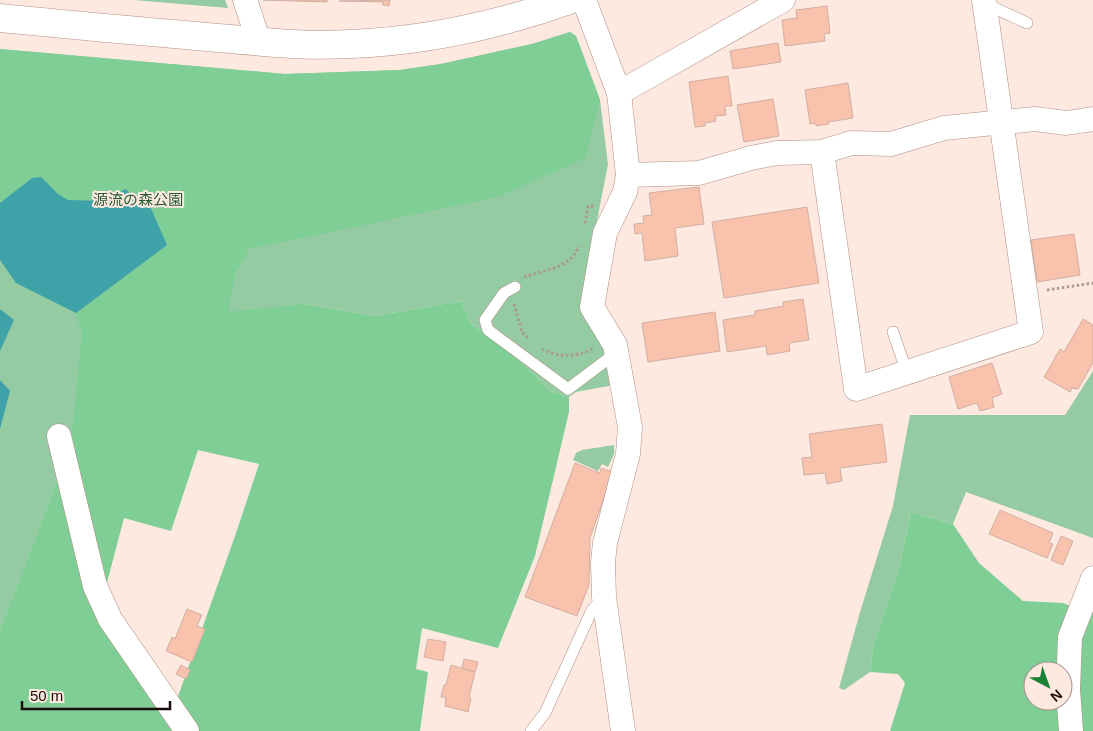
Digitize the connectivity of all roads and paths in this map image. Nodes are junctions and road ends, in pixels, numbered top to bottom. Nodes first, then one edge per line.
1 (245, 0) edge
2 (569, 0) edge
3 (584, 0) edge
4 (783, 0) edge
5 (984, 1) edge
6 (0, 18) edge
7 (1028, 23) dead end
8 (259, 42) junction
9 (619, 93) junction
10 (1093, 119) edge
11 (1001, 121) junction
12 (822, 152) junction
13 (628, 175) junction
14 (601, 206) dead end
15 (583, 229) dead end
16 (581, 238) dead end
17 (1093, 283) edge
18 (515, 287) junction
19 (1026, 294) junction
20 (892, 332) dead end
21 (532, 343) dead end
22 (614, 346) junction
23 (540, 348) dead end
24 (907, 373) junction
25 (59, 436) dead end
26 (1093, 578) edge
27 (604, 597) junction
28 (187, 731) edge
29 (531, 731) edge
30 (623, 731) edge
31 (1071, 731) edge

1 - 8 street
2 - 8 street
3 - 9 street
4 - 9 street
5 - 7 lane
5 - 11 street
6 - 8 street
9 - 13 street
10 - 11 street
11 - 12 street
11 - 19 street
12 - 13 street
12 - 24 street
13 - 22 street
14 - 15 path
16 - 18 path
17 - 19 path
18 - 21 path
18 - 22 lane
19 - 24 street
20 - 24 lane
22 - 23 path
22 - 27 street
25 - 28 street
26 - 31 street
27 - 29 lane
27 - 30 street

